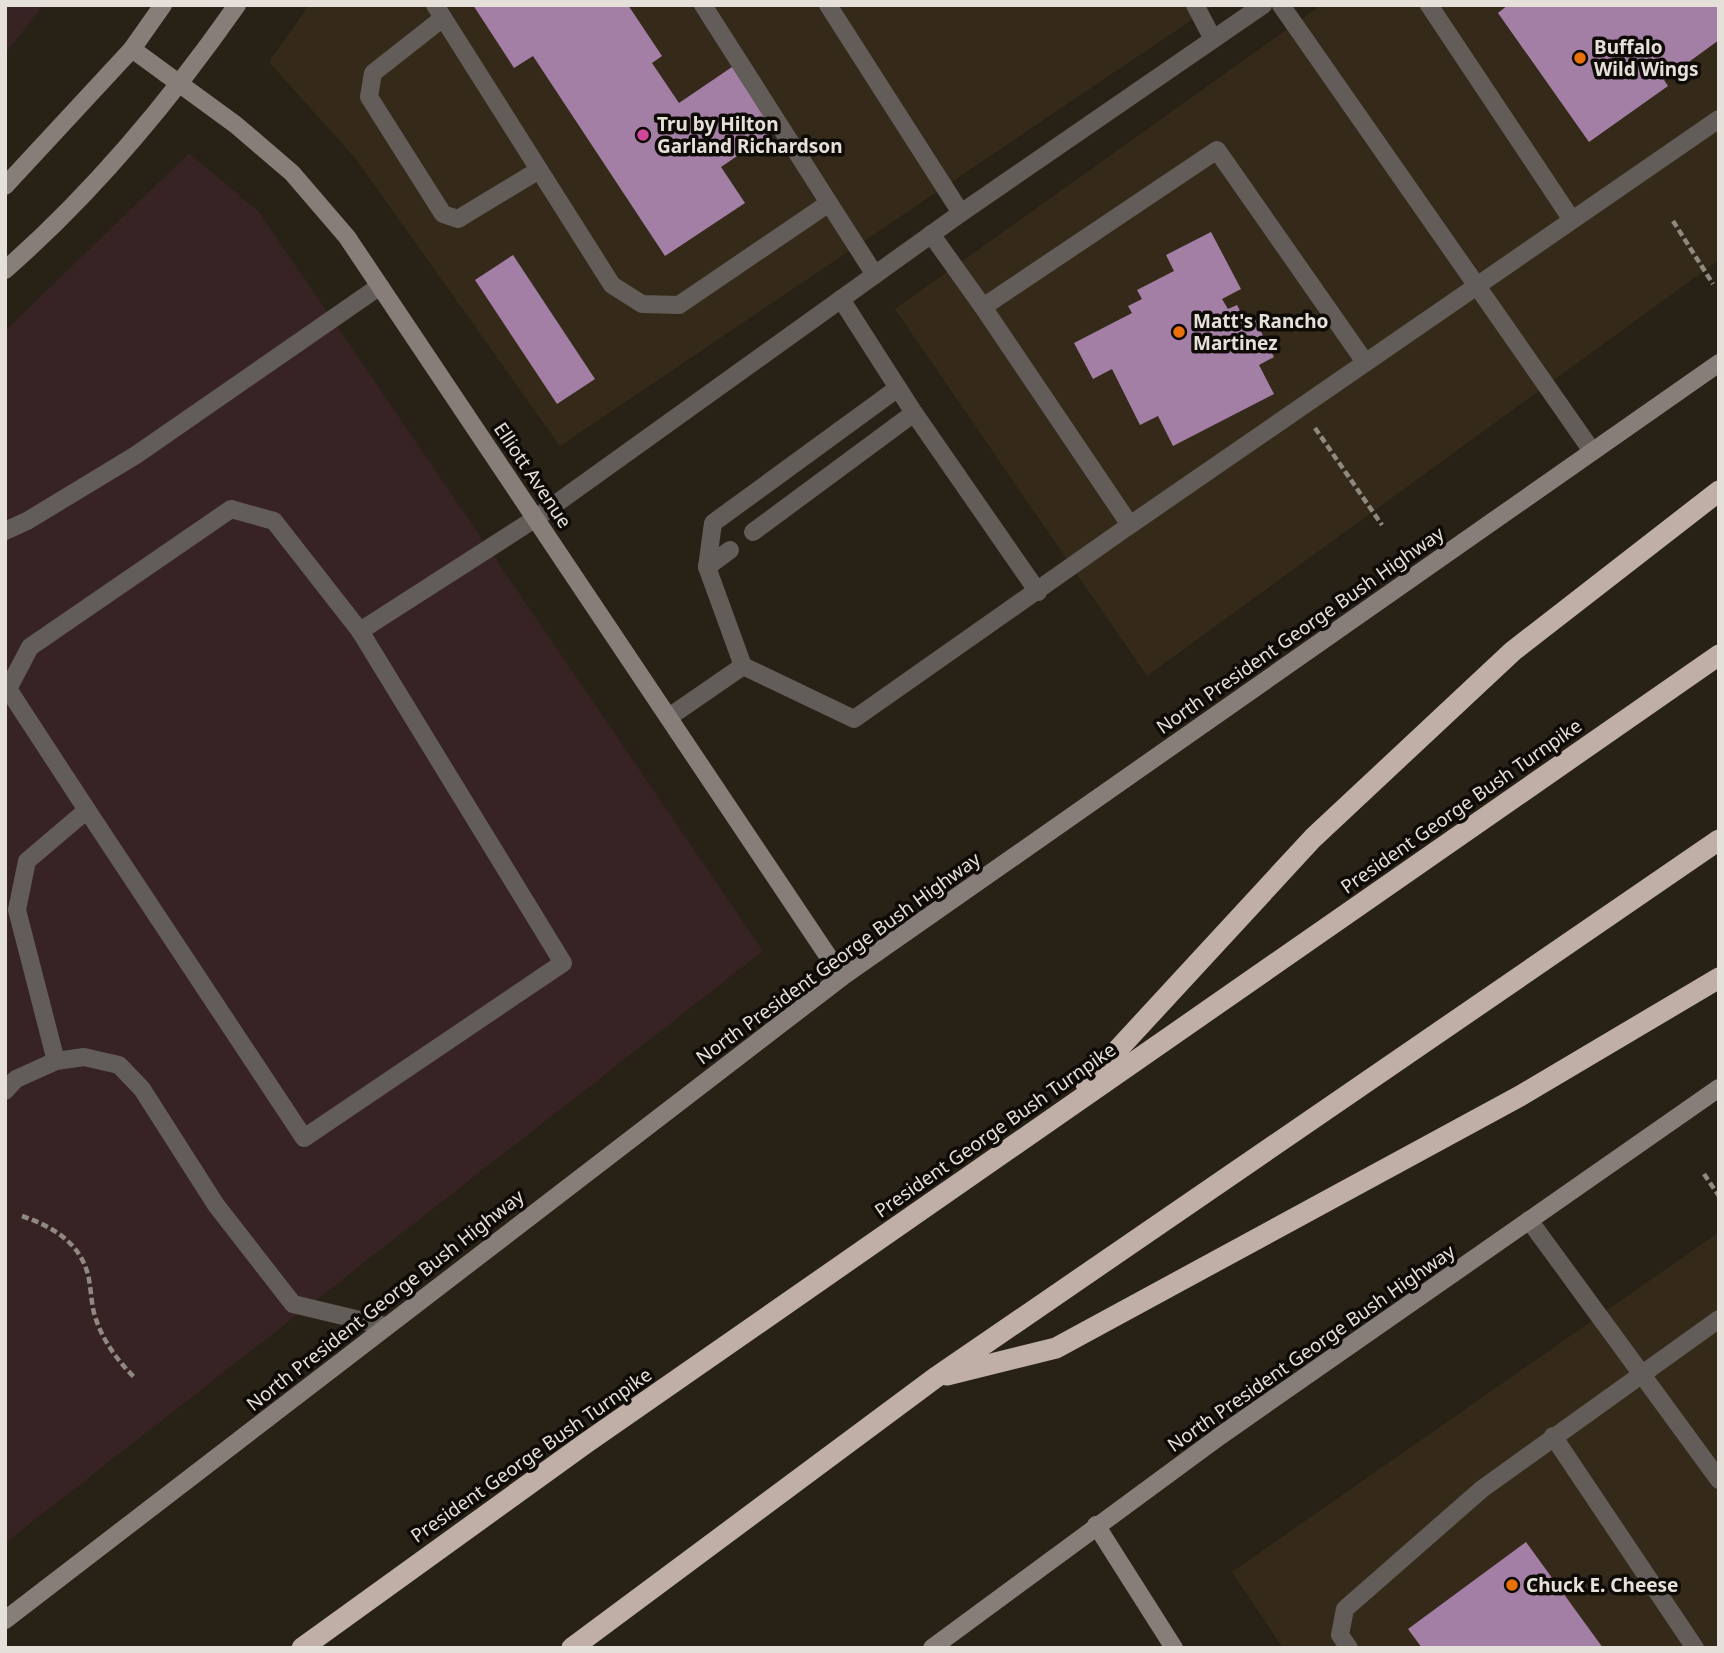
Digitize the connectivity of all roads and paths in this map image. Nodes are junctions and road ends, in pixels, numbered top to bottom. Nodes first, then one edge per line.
1 (163, 5) edge
2 (237, 5) edge
3 (703, 5) edge
4 (828, 5) edge
5 (1195, 5) edge
6 (1263, 5) edge
7 (1281, 5) edge
8 (1429, 5) edge
9 (439, 12) edge
10 (1213, 39) junction
11 (132, 50) junction
12 (181, 85) junction
13 (1719, 119) edge
14 (539, 170) junction
15 (5, 186) edge
16 (829, 203) junction
17 (961, 213) junction
18 (1572, 220) junction
19 (1673, 221) dead end
20 (931, 234) junction
21 (5, 270) edge
22 (876, 275) junction
23 (1713, 284) dead end
24 (1476, 285) junction
25 (380, 286) junction
26 (841, 299) junction
27 (983, 307) junction
28 (1365, 362) junction
29 (1719, 363) edge
30 (898, 388) junction
31 (914, 413) junction
32 (1315, 428) dead end
33 (1592, 451) junction
34 (1719, 491) edge
35 (536, 518) junction
36 (1130, 525) junction
37 (1382, 525) dead end
38 (5, 531) edge
39 (752, 532) dead end
40 (730, 550) dead end
41 (707, 567) junction
42 (1038, 592) junction
43 (359, 631) junction
44 (1719, 655) edge
45 (743, 666) junction
46 (669, 717) junction
47 (87, 810) junction
48 (1719, 840) edge
49 (842, 976) junction
50 (1719, 978) edge
51 (55, 1061) junction
52 (1719, 1088) edge
53 (5, 1091) edge
54 (1060, 1112) junction
55 (1704, 1174) dead end
56 (1719, 1196) edge
57 (22, 1216) dead end
58 (1530, 1220) junction
59 (1718, 1320) edge
60 (385, 1326) junction
61 (1642, 1371) junction
62 (134, 1377) dead end
63 (935, 1378) junction
64 (1553, 1436) junction
65 (1719, 1480) edge
66 (1096, 1525) junction
67 (5, 1620) edge
68 (302, 1648) edge
69 (572, 1648) edge
70 (932, 1648) edge
71 (1174, 1648) edge
72 (1349, 1648) edge
73 (1695, 1648) edge

1 - 11 main road
2 - 12 main road
3 - 16 lane
4 - 17 lane
5 - 10 lane
6 - 10 lane
7 - 24 lane
8 - 18 lane
9 - 14 lane
9 - 14 lane
10 - 17 lane
11 - 12 main road, Elliott Avenue
11 - 15 main road
12 - 21 main road
12 - 25 main road, Elliott Avenue
13 - 18 lane
14 - 16 lane
16 - 22 lane
17 - 20 lane
18 - 24 lane
19 - 23 path
20 - 22 lane
20 - 27 lane
22 - 26 lane
24 - 28 lane
24 - 33 lane
25 - 35 main road, Elliott Avenue
25 - 38 lane
26 - 30 lane
26 - 35 lane
27 - 28 lane
27 - 36 lane
28 - 36 lane
29 - 33 main road, North President George Bush Highway
30 - 31 lane
30 - 41 lane
31 - 39 lane
31 - 42 lane
32 - 37 path
33 - 49 main road, North President George Bush Highway
34 - 54 highway
35 - 43 lane
35 - 46 main road, Elliott Avenue
36 - 42 lane
40 - 41 lane
41 - 45 lane
42 - 45 lane
43 - 47 lane
43 - 47 lane
44 - 54 highway, President George Bush Turnpike
45 - 46 lane
46 - 49 main road, Elliott Avenue
47 - 51 lane
48 - 63 highway
49 - 60 main road, North President George Bush Highway
50 - 63 highway
51 - 53 lane
51 - 60 lane
52 - 58 main road, North President George Bush Highway
54 - 68 highway, President George Bush Turnpike
55 - 56 path
57 - 62 path
58 - 61 lane
58 - 66 main road, North President George Bush Highway
59 - 61 lane
60 - 67 main road, North President George Bush Highway
61 - 64 lane
61 - 65 lane
63 - 69 highway
64 - 72 lane
64 - 73 lane
66 - 70 main road, North President George Bush Highway
66 - 71 main road

